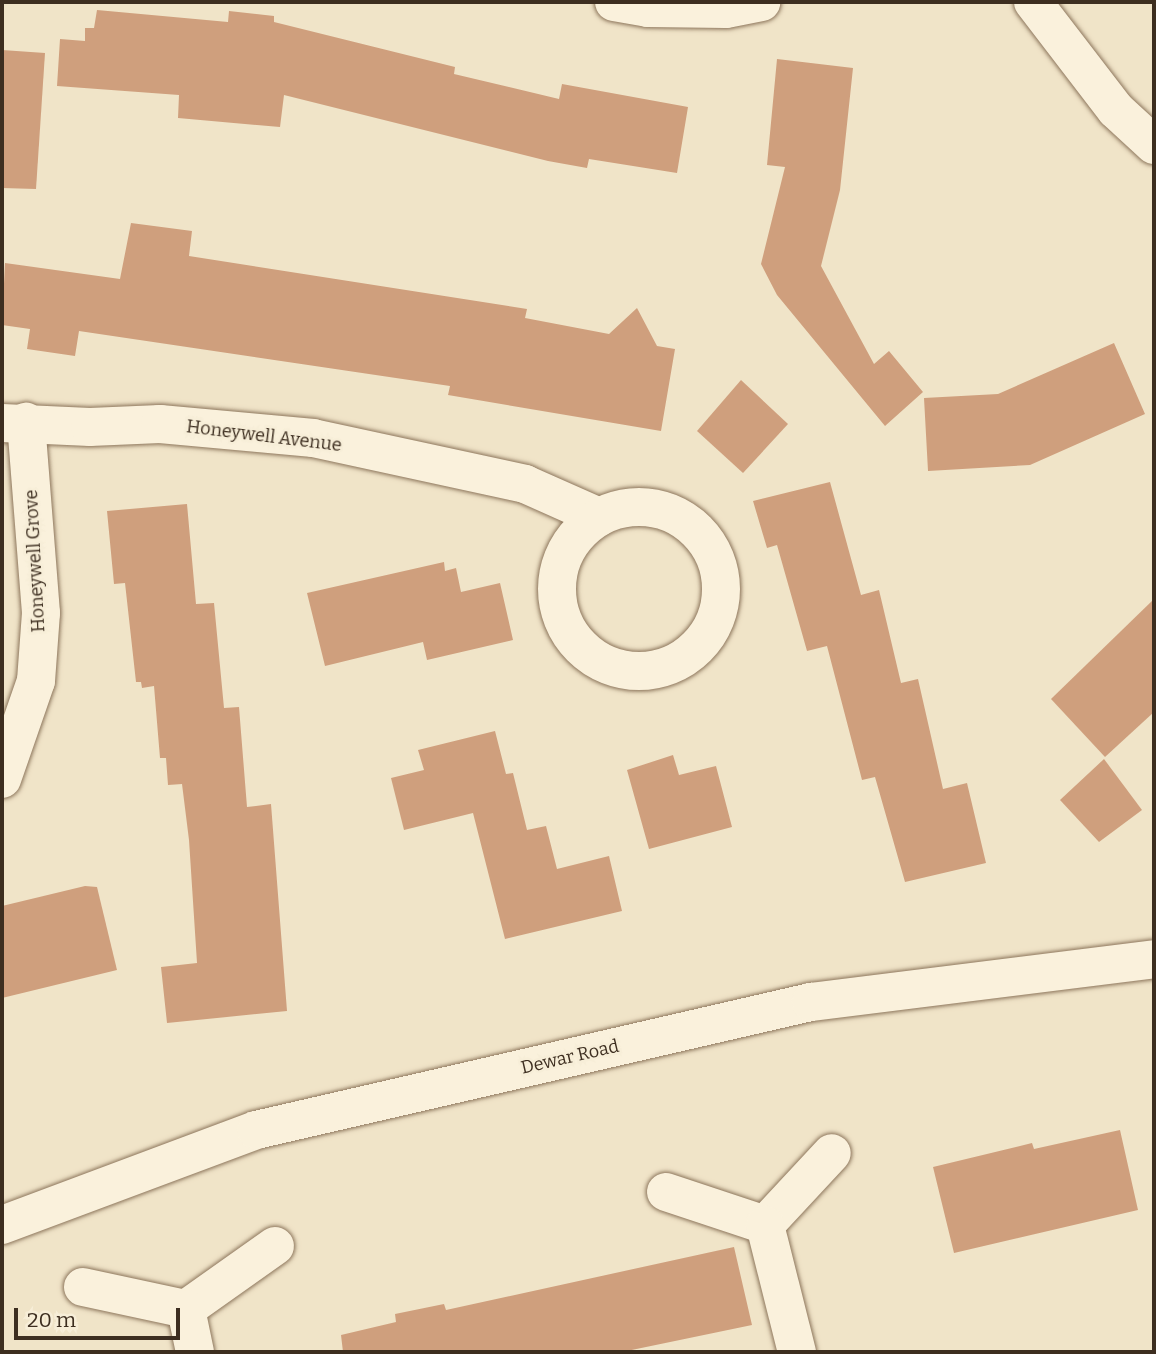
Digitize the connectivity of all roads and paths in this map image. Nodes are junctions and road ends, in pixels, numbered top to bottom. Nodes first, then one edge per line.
1 (614, 2) edge
2 (761, 2) edge
3 (1033, 2) edge
4 (1154, 145) edge
5 (14, 422) edge
6 (599, 517) junction
7 (2, 779) edge
8 (1154, 959) edge
9 (832, 1153) dead end
10 (666, 1192) dead end
11 (2, 1225) edge
12 (765, 1225) junction
13 (275, 1246) dead end
14 (83, 1287) dead end
15 (186, 1310) junction
16 (195, 1352) edge
17 (797, 1352) edge

1 - 2 street
3 - 4 street
5 - 6 street, Honeywell Avenue
5 - 7 street, Honeywell Grove
6 - 6 street
8 - 11 street, Dewar Road
9 - 12 street
10 - 12 street
12 - 17 street
13 - 15 street
14 - 15 street
15 - 16 street

